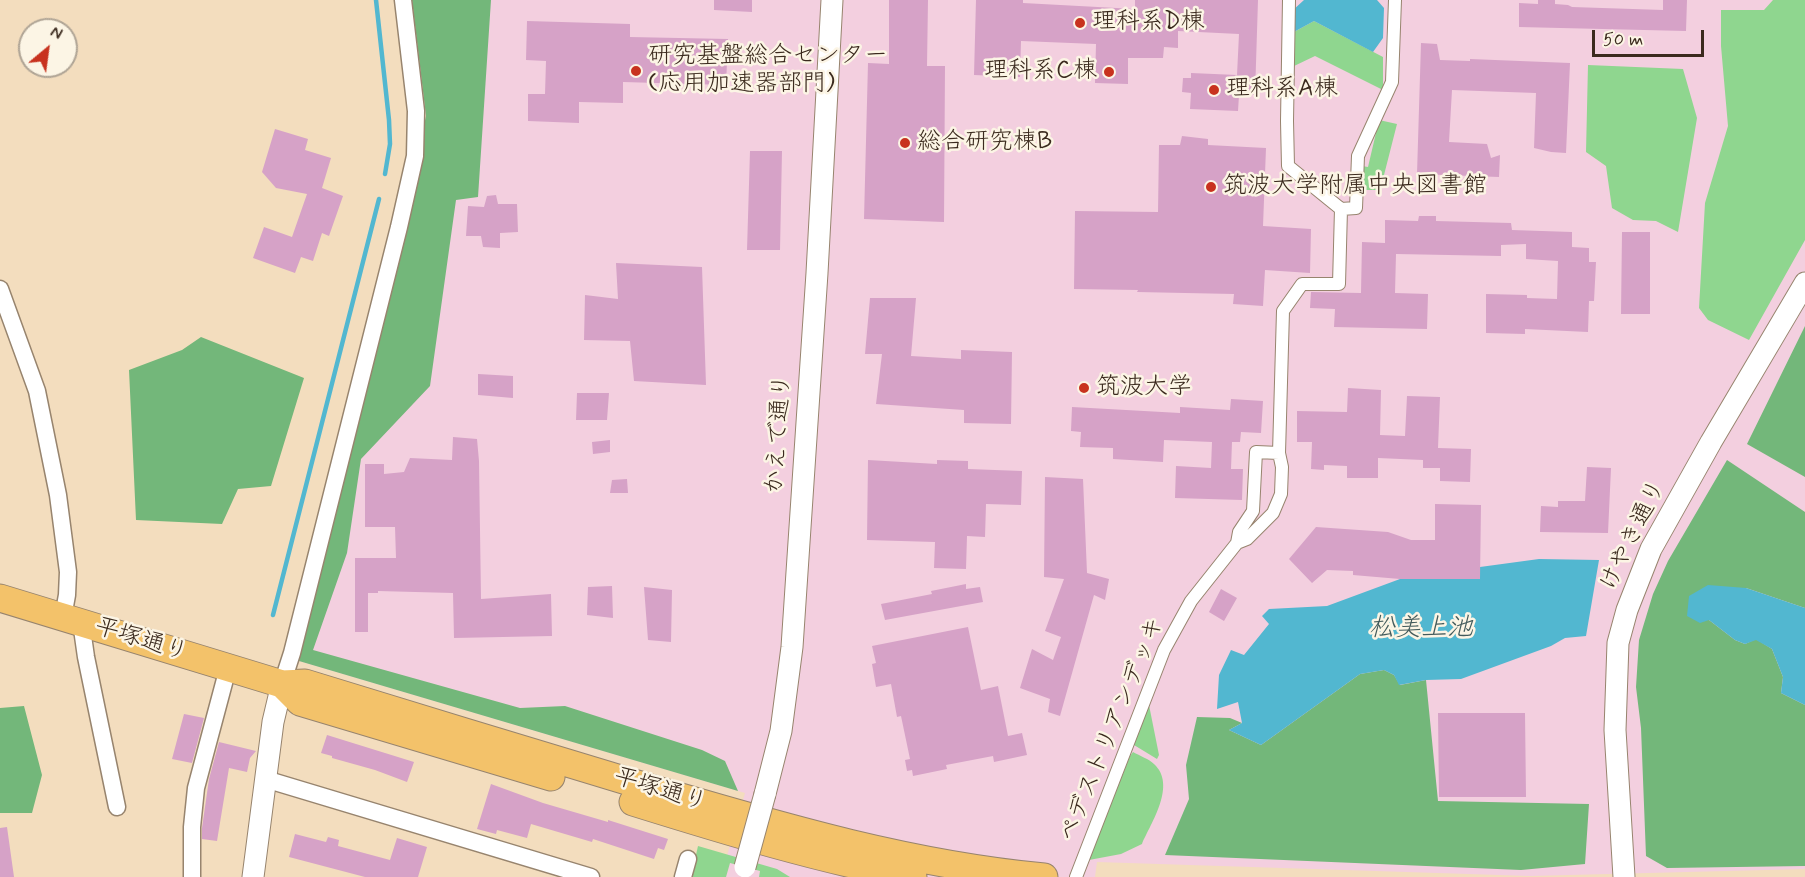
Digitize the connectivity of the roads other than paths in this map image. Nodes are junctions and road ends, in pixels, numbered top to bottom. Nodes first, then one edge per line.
1 (402, 0) edge
2 (832, 0) edge
3 (1289, 0) edge
4 (1395, 0) edge
5 (1341, 209) junction
6 (1805, 283) edge
7 (0, 289) edge
8 (1279, 453) junction
9 (1237, 543) junction
10 (0, 598) edge
11 (72, 619) junction
12 (228, 668) junction
13 (282, 684) junction
14 (265, 779) junction
15 (117, 807) dead end
16 (688, 859) dead end
17 (744, 872) edge
18 (192, 877) edge
19 (253, 877) edge
20 (591, 877) edge
21 (684, 877) edge
22 (913, 877) edge
23 (1044, 877) edge
24 (1076, 877) edge
25 (1624, 877) edge

1 - 13 street
2 - 17 street, かえで通り, bridge
3 - 5 street
4 - 5 street
5 - 8 street, ペデストリアンデッキ
6 - 25 street, けやき通り
7 - 11 street
8 - 9 street, ペデストリアンデッキ
8 - 9 street, ペデストリアンデッキ
9 - 24 street, ペデストリアンデッキ
10 - 11 main road, 平塚通り
11 - 12 main road, 平塚通り
11 - 15 street
12 - 13 main road, 平塚通り
12 - 18 street
13 - 14 street
13 - 22 main road, 平塚通り
13 - 23 main road, 平塚通り
14 - 19 street
14 - 20 street
16 - 21 street

